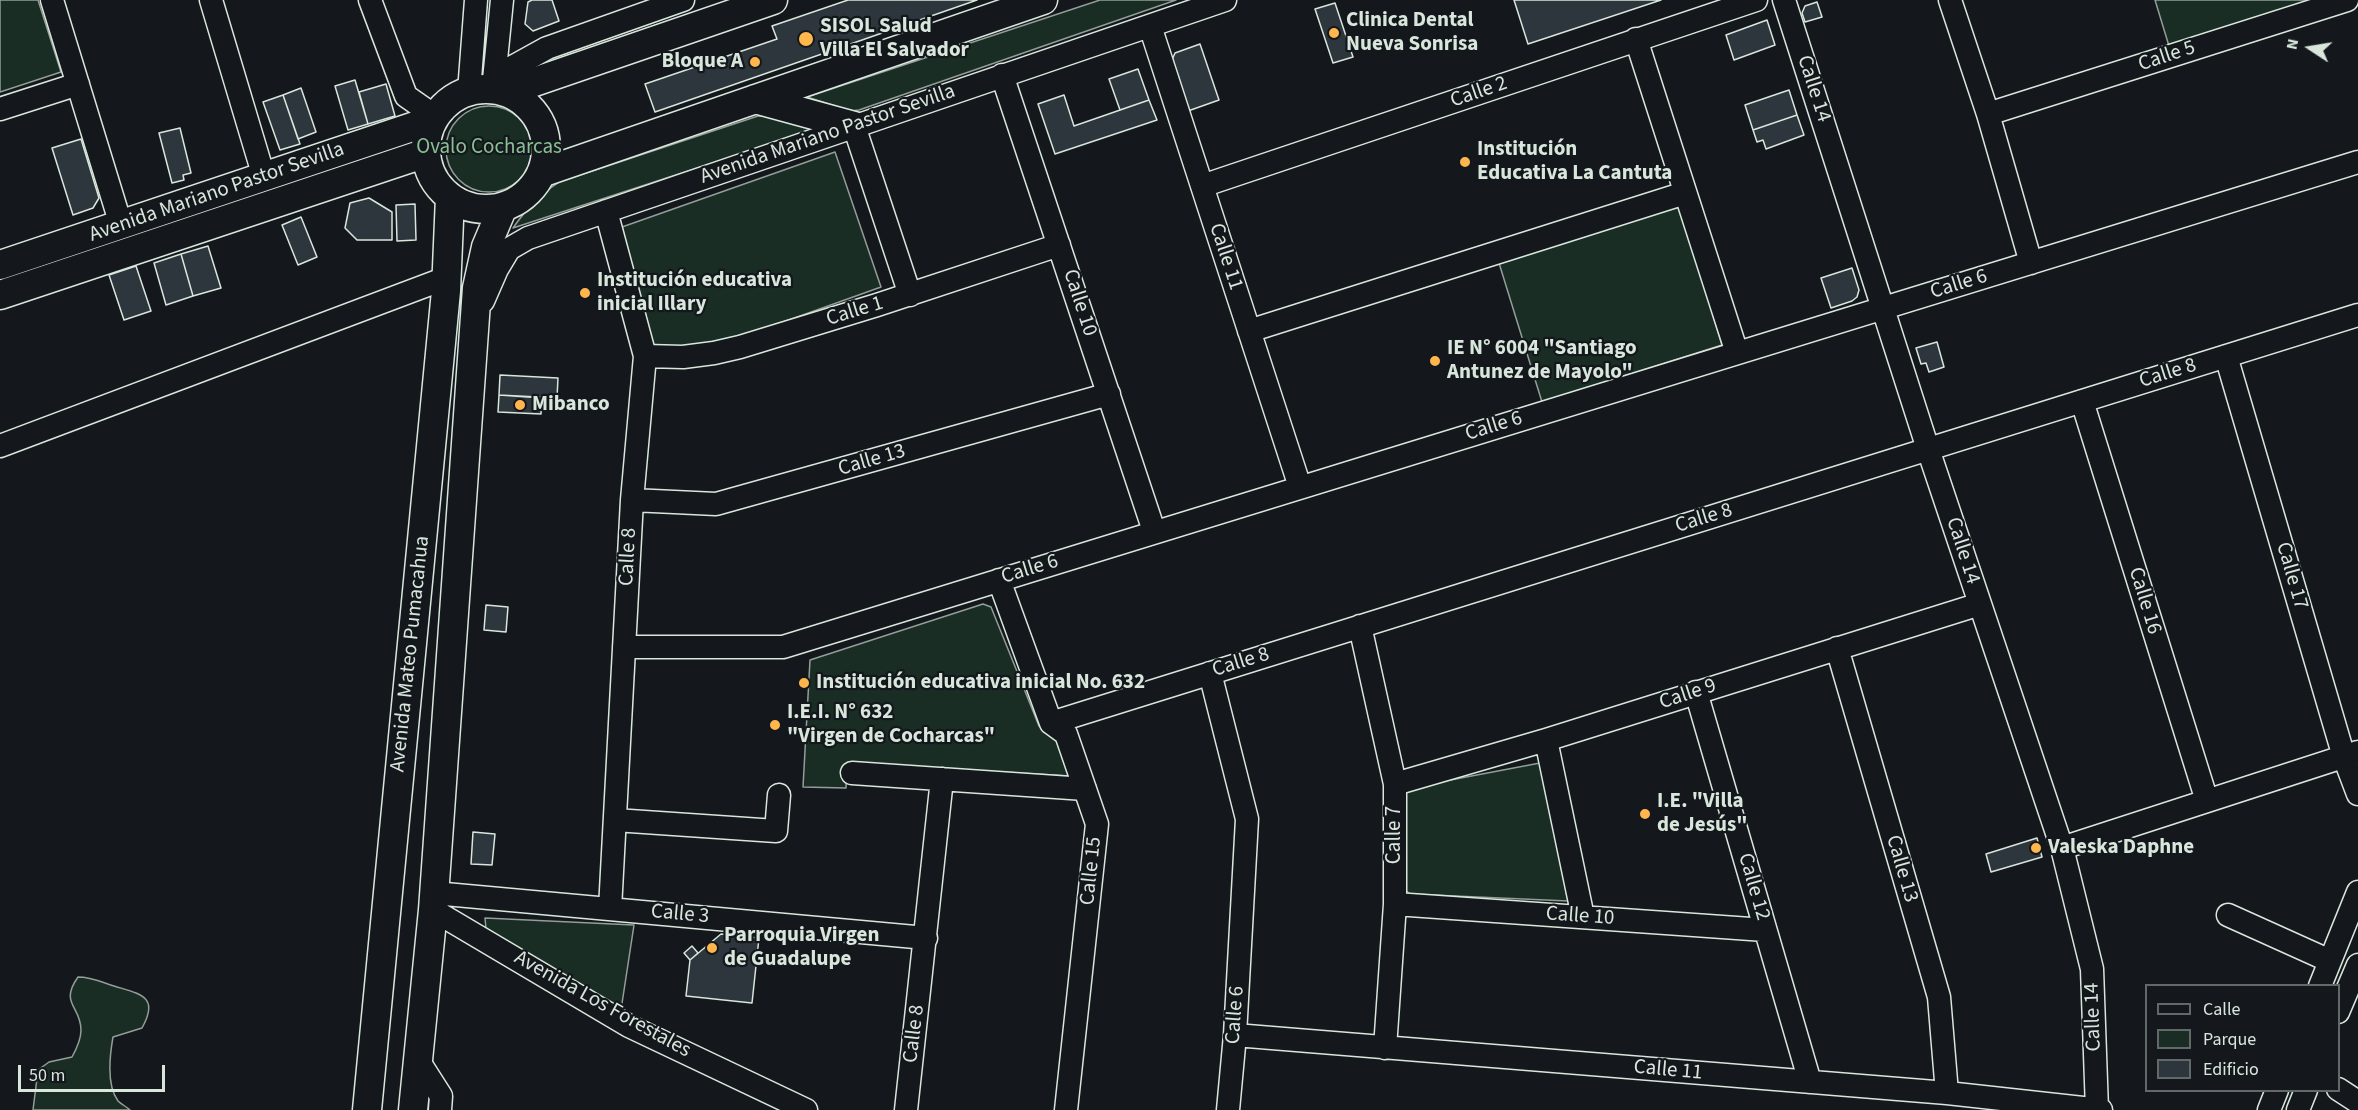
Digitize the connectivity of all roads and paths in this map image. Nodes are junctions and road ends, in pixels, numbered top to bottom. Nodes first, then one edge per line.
1 (52, 0) edge
2 (211, 0) edge
3 (370, 0) edge
4 (476, 0) edge
5 (502, 0) edge
6 (683, 0) edge
7 (773, 0) edge
8 (1043, 0) edge
9 (1225, 0) edge
10 (1756, 0) edge
11 (1784, 0) edge
12 (1950, 0) edge
13 (2347, 0) edge
14 (1150, 26) junction
15 (1636, 39) junction
16 (1002, 75) junction
17 (78, 84) junction
18 (491, 91) junction
19 (755, 99) junction
20 (0, 109) edge
21 (1988, 114) junction
22 (435, 119) junction
23 (854, 126) junction
24 (426, 153) junction
25 (2358, 162) edge
26 (541, 173) junction
27 (264, 177) junction
28 (1202, 186) junction
29 (1685, 193) junction
30 (450, 197) junction
31 (503, 207) junction
32 (606, 211) junction
33 (121, 225) junction
34 (1059, 245) junction
35 (2031, 263) junction
36 (0, 265) edge
37 (446, 278) junction
38 (0, 295) edge
39 (910, 295) junction
40 (1883, 308) junction
41 (2358, 315) edge
42 (474, 322) junction
43 (1249, 331) junction
44 (1737, 353) junction
45 (645, 356) junction
46 (2226, 356) junction
47 (1109, 394) junction
48 (2082, 401) junction
49 (0, 446) edge
50 (1928, 449) junction
51 (1300, 487) junction
52 (632, 500) junction
53 (1154, 531) junction
54 (999, 580) junction
55 (1980, 604) junction
56 (1360, 626) junction
57 (624, 647) junction
58 (1837, 648) junction
59 (1210, 673) junction
60 (1696, 692) junction
61 (1051, 723) junction
62 (1546, 740) junction
63 (2351, 754) edge
64 (852, 773) dead end
65 (942, 779) junction
66 (1395, 784) junction
67 (1085, 789) junction
68 (779, 795) dead end
69 (2358, 795) edge
70 (2207, 801) junction
71 (615, 820) junction
72 (2062, 848) junction
73 (2358, 892) edge
74 (434, 901) junction
75 (1395, 904) junction
76 (610, 909) junction
77 (2228, 915) dead end
78 (1583, 917) junction
79 (1766, 930) junction
80 (926, 938) junction
81 (2330, 960) junction
82 (2357, 969) edge
83 (2321, 984) edge
84 (2340, 1007) edge
85 (1235, 1035) junction
86 (1385, 1048) junction
87 (418, 1060) junction
88 (1810, 1082) junction
89 (2340, 1090) edge
90 (2276, 1092) edge
91 (2305, 1092) edge
92 (1947, 1093) junction
93 (2358, 1102) edge
94 (444, 1105) edge
95 (367, 1110) edge
96 (412, 1110) edge
97 (806, 1110) edge
98 (906, 1110) edge
99 (1066, 1110) edge
100 (1227, 1110) edge
101 (2099, 1110) edge
102 (2269, 1110) edge
103 (2298, 1110) edge

1 - 17 street
2 - 27 street
3 - 22 street
4 - 18 street
5 - 18 street
6 - 18 street
7 - 18 main road
8 - 19 main road
9 - 14 street, Avenida Mariano Pastor Sevilla
10 - 15 street, Calle 2
11 - 40 street, Calle 14
12 - 21 street
13 - 21 street, Calle 5
14 - 16 street, Avenida Mariano Pastor Sevilla
14 - 28 street, Calle 11
15 - 28 street, Calle 2
15 - 29 street
16 - 23 street, Avenida Mariano Pastor Sevilla
16 - 34 street, Calle 10
17 - 20 street
17 - 33 street
18 - 22 main road
18 - 26 main road
19 - 23 main road
19 - 26 main road
21 - 35 street
22 - 24 main road
22 - 27 main road, Avenida Mariano Pastor Sevilla
23 - 32 street, Avenida Mariano Pastor Sevilla
23 - 39 street
24 - 30 main road
24 - 38 main road, Avenida Mariano Pastor Sevilla
25 - 35 street, Calle 6
26 - 31 main road
27 - 33 main road, Avenida Mariano Pastor Sevilla
28 - 43 street, Calle 11
29 - 43 street
29 - 44 street
30 - 31 main road
30 - 37 main road, Avenida Mateo Pumacahua
31 - 42 main road, Avenida Mateo Pumacahua
32 - 42 street, Avenida Mariano Pastor Sevilla
32 - 45 street, Calle 8
33 - 36 main road, Avenida Mariano Pastor Sevilla
34 - 39 street, Calle 1
34 - 47 street, Calle 10
35 - 40 street, Calle 6
37 - 49 street
37 - 95 main road, Avenida Mateo Pumacahua
39 - 45 street, Calle 1
40 - 44 street, Calle 6
40 - 50 street, Calle 14
41 - 46 street, Calle 8
42 - 74 main road, Avenida Mateo Pumacahua
43 - 51 street, Calle 11
44 - 51 street, Calle 6
45 - 52 street, Calle 8
46 - 48 street, Calle 8
46 - 63 street, Calle 17
47 - 52 street, Calle 13
47 - 53 street, Calle 10
48 - 50 street, Calle 8
48 - 70 street, Calle 16
50 - 55 street, Calle 14
50 - 56 street, Calle 8
51 - 53 street, Calle 6
52 - 57 street, Calle 8
53 - 54 street, Calle 6
54 - 57 street, Calle 6
54 - 61 street, Calle 15
55 - 58 street, Calle 9
55 - 72 street, Calle 14
56 - 59 street, Calle 8
56 - 66 street, Calle 7
57 - 71 street, Calle 8
58 - 60 street, Calle 9
58 - 92 street, Calle 13
59 - 61 street, Calle 8
59 - 85 street, Calle 6
60 - 62 street, Calle 9
60 - 79 street, Calle 12
61 - 67 street, Calle 15
62 - 66 street, Calle 9
62 - 78 street
63 - 69 street, Calle 17
63 - 70 street
64 - 65 street
65 - 67 street
65 - 80 street, Calle 8
66 - 75 street, Calle 7
67 - 99 street, Calle 15
68 - 71 street
70 - 72 street
71 - 76 street, Calle 8
72 - 101 street, Calle 14
73 - 81 street
74 - 76 street, Calle 3
74 - 87 main road, Avenida Mateo Pumacahua
74 - 97 street, Avenida Los Forestales
75 - 78 street, Calle 10
75 - 86 street, Calle 7
76 - 80 street, Calle 3
77 - 81 street
78 - 79 street, Calle 10
79 - 88 street, Calle 12
80 - 98 street, Calle 8
81 - 83 street
82 - 84 street
85 - 86 street, Calle 11
85 - 100 street, Calle 6
86 - 88 street, Calle 11
87 - 94 street
87 - 96 main road, Avenida Mateo Pumacahua
88 - 92 street, Calle 11
89 - 93 street
90 - 102 street
91 - 103 street
92 - 101 street, Calle 11

